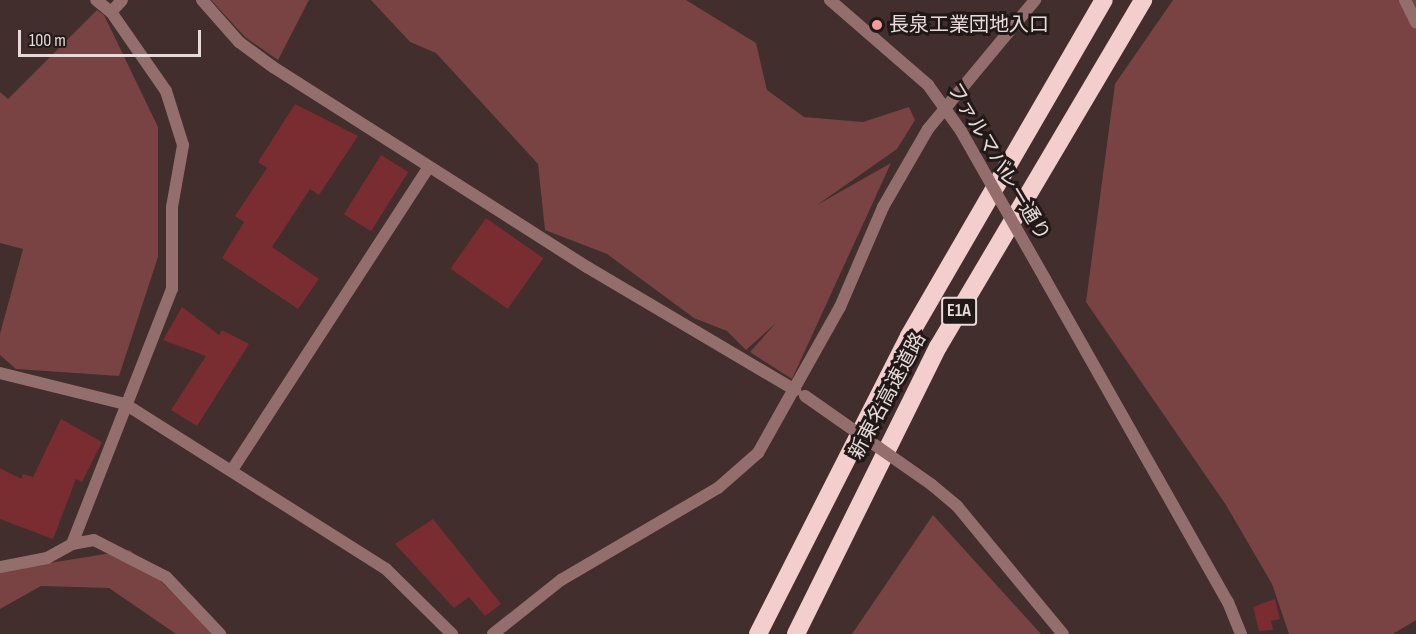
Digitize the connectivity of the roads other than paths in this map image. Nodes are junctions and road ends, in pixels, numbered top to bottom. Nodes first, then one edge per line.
1 (96, 0) edge
2 (122, 0) edge
3 (202, 0) edge
4 (830, 0) edge
5 (1035, 0) edge
6 (1104, 0) edge
7 (1143, 0) edge
8 (1405, 0) edge
9 (111, 12) junction
10 (1416, 23) edge
11 (944, 106) junction
12 (429, 167) junction
13 (0, 373) edge
14 (800, 393) junction
15 (124, 404) junction
16 (232, 470) junction
17 (72, 544) junction
18 (0, 567) edge
19 (220, 634) edge
20 (452, 634) edge
21 (493, 634) edge
22 (758, 634) edge
23 (796, 634) edge
24 (1063, 634) edge
25 (1242, 634) edge

1 - 9 street
2 - 9 street
3 - 12 street
4 - 11 street, ファルマバレー通り
5 - 11 street
6 - 22 highway, 新東名高速道路 / E1A
7 - 23 highway, 新東名高速道路 / E1A
8 - 10 street
9 - 15 street
11 - 14 street
11 - 25 street, ファルマバレー通り, bridge
12 - 14 street
12 - 16 street
13 - 15 street
14 - 21 street
14 - 24 street, bridge
15 - 16 street
15 - 17 street
16 - 20 street
17 - 18 street
17 - 19 street

